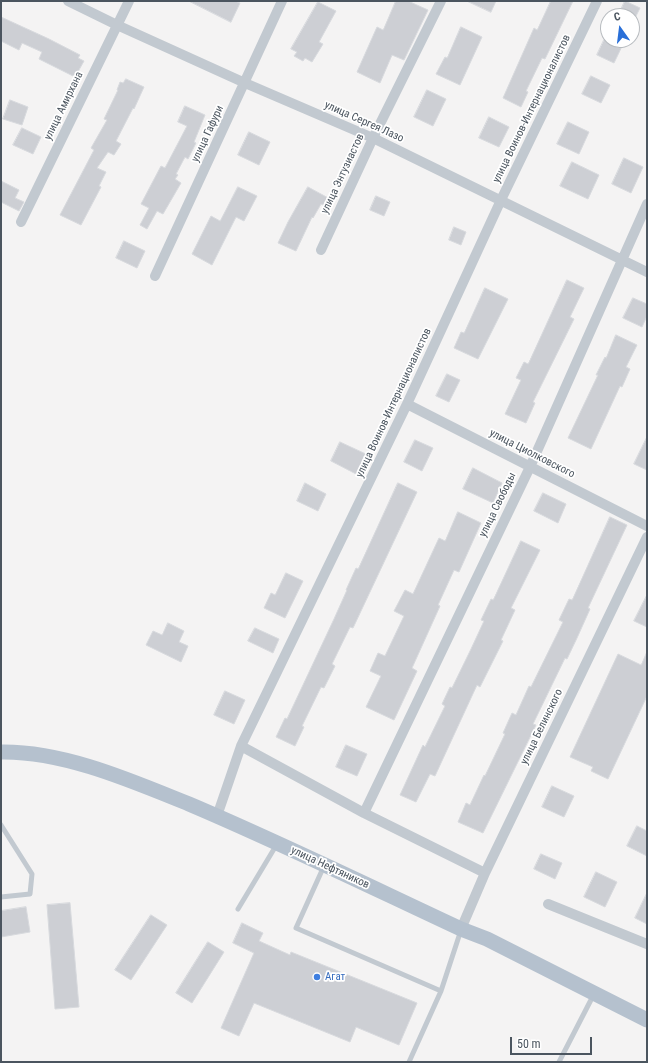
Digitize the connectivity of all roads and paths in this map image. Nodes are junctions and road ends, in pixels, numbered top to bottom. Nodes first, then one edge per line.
1 (68, 1) edge
2 (129, 1) edge
3 (282, 1) edge
4 (441, 1) edge
5 (597, 1) edge
6 (117, 25) junction
7 (245, 83) junction
8 (373, 138) junction
9 (502, 200) junction
10 (647, 204) edge
11 (21, 222) dead end
12 (321, 250) dead end
13 (621, 260) junction
14 (647, 272) edge
15 (155, 276) dead end
16 (407, 404) junction
17 (530, 467) junction
18 (647, 526) edge
19 (647, 538) edge
20 (241, 746) junction
21 (1, 752) edge
22 (364, 813) junction
23 (217, 816) junction
24 (1, 825) edge
25 (278, 843) junction
26 (325, 865) junction
27 (485, 873) junction
28 (1, 897) edge
29 (548, 904) dead end
30 (238, 909) dead end
31 (461, 929) junction
32 (647, 944) edge
33 (441, 991) junction
34 (594, 993) junction
35 (646, 1017) edge
36 (409, 1062) edge
37 (559, 1062) edge

1 - 6 street, улица Сергея Лазо
2 - 6 street, улица Амирхана
3 - 7 street, улица Гафури
4 - 8 street, улица Энтузиастов
5 - 9 street, улица Воинов-Интернационалистов
6 - 7 street, улица Сергея Лазо
6 - 11 street, улица Амирхана
7 - 8 street, улица Сергея Лазо
7 - 15 street, улица Гафури
8 - 9 street, улица Сергея Лазо
8 - 12 street, улица Энтузиастов
9 - 13 street, улица Сергея Лазо
9 - 16 street, улица Воинов-Интернационалистов
10 - 13 street, улица Свободы
13 - 14 street, улица Сергея Лазо
13 - 17 street, улица Свободы
16 - 17 street, улица Циолковского
16 - 20 street, улица Воинов-Интернационалистов
17 - 18 street, улица Циолковского
17 - 22 street, улица Свободы
19 - 27 street, улица Белинского
20 - 22 street
20 - 23 street, улица Воинов-Интернационалистов
21 - 23 main road, улица Нефтяников
22 - 27 street
23 - 25 main road, улица Нефтяников
24 - 28 lane
25 - 26 main road, улица Нефтяников
25 - 30 lane
26 - 31 main road, улица Нефтяников
26 - 33 lane
27 - 31 street, улица Белинского
29 - 32 street
31 - 33 lane
31 - 34 main road, улица Нефтяников
33 - 36 lane
34 - 35 main road, улица Нефтяников
34 - 37 lane

